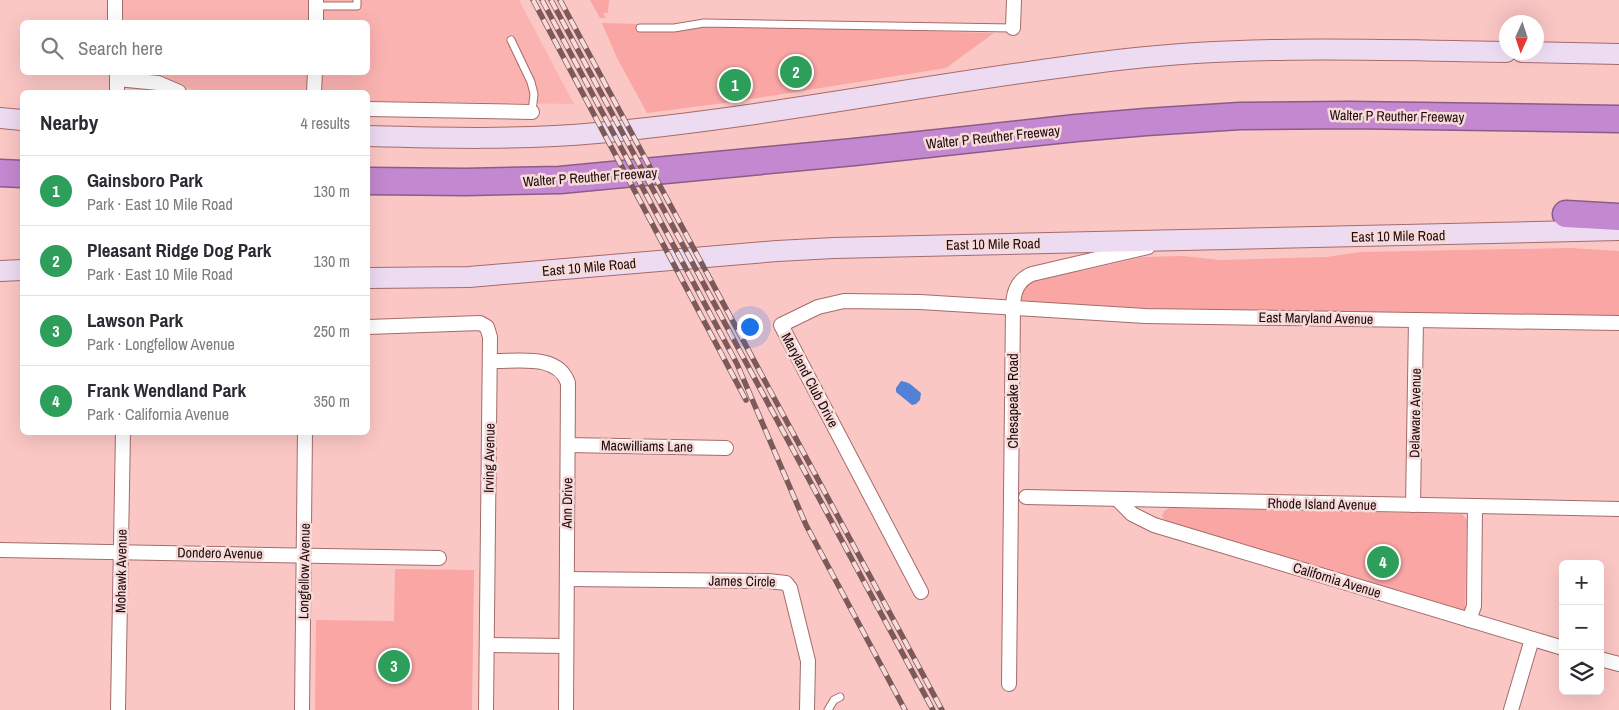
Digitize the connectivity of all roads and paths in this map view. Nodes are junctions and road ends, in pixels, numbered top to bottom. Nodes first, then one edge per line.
1 (115, 0) edge
2 (356, 0) edge
3 (1014, 0) edge
4 (316, 3) edge
5 (115, 20) edge
6 (316, 20) edge
7 (640, 28) dead end
8 (1013, 28) joint
9 (511, 40) dead end
10 (1499, 52) edge
11 (1544, 52) edge
12 (1619, 54) edge
13 (315, 75) edge
14 (117, 81) edge
15 (174, 90) edge
16 (314, 90) edge
17 (370, 109) edge
18 (532, 112) joint
19 (0, 118) edge
20 (1619, 119) edge
21 (20, 120) edge
22 (370, 136) edge
23 (0, 173) edge
24 (20, 174) edge
25 (370, 181) edge
26 (1566, 214) dead end
27 (1619, 217) edge
28 (1619, 230) edge
29 (1175, 240) junction
30 (20, 270) edge
31 (0, 271) edge
32 (370, 278) edge
33 (0, 280) edge
34 (20, 280) edge
35 (1013, 308) junction
36 (1416, 320) junction
37 (1619, 323) edge
38 (370, 327) edge
39 (491, 362) junction
40 (123, 435) edge
41 (305, 435) edge
42 (568, 444) junction
43 (726, 448) dead end
44 (1026, 497) dead end
45 (1118, 500) junction
46 (1413, 505) junction
47 (1475, 506) junction
48 (1619, 509) edge
49 (0, 550) edge
50 (121, 552) junction
51 (304, 554) junction
52 (440, 558) dead end
53 (567, 579) junction
54 (921, 592) dead end
55 (1470, 620) junction
56 (1532, 639) junction
57 (487, 645) junction
58 (566, 646) junction
59 (1559, 647) edge
60 (1604, 660) edge
61 (1619, 664) edge
62 (1009, 684) dead end
63 (840, 697) dead end
64 (118, 710) edge
65 (302, 710) edge
66 (486, 710) edge
67 (566, 710) edge
68 (807, 710) edge
69 (828, 710) edge
70 (1511, 710) edge

1 - 5 street
2 - 4 lane
3 - 8 street
4 - 6 street
7 - 8 lane
9 - 18 lane
10 - 22 main road
11 - 12 main road
13 - 16 street
14 - 15 street
17 - 18 street
19 - 21 main road
20 - 25 highway, Walter P Reuther Freeway
23 - 24 highway
26 - 27 highway
28 - 29 main road, East 10 Mile Road
29 - 32 main road, East 10 Mile Road
29 - 35 street, Chesapeake Road
30 - 31 main road
33 - 34 main road
35 - 36 street, East Maryland Avenue
35 - 54 street, Maryland Club Drive
35 - 62 street, Chesapeake Road
36 - 37 street, East Maryland Avenue
36 - 46 street, Delaware Avenue
38 - 39 street, Irving Avenue
39 - 42 street, Ann Drive
39 - 57 street, Irving Avenue
40 - 50 street, Mohawk Avenue
41 - 51 street, Longfellow Avenue
42 - 43 street, Macwilliams Lane
42 - 53 street, Ann Drive
44 - 45 street, Rhode Island Avenue
45 - 46 street, Rhode Island Avenue
45 - 55 street, California Avenue
46 - 47 street, Rhode Island Avenue
47 - 48 street, Rhode Island Avenue
47 - 55 street
49 - 50 street, Dondero Avenue
50 - 51 street, Dondero Avenue
50 - 64 street, Mohawk Avenue
51 - 52 street, Dondero Avenue
51 - 65 street, Longfellow Avenue
53 - 58 street, Ann Drive
53 - 68 street, James Circle
55 - 56 street, California Avenue
56 - 59 street, California Avenue
56 - 70 street
57 - 58 street
57 - 66 street, Irving Avenue
58 - 67 street, Ann Drive
60 - 61 street
63 - 69 lane

